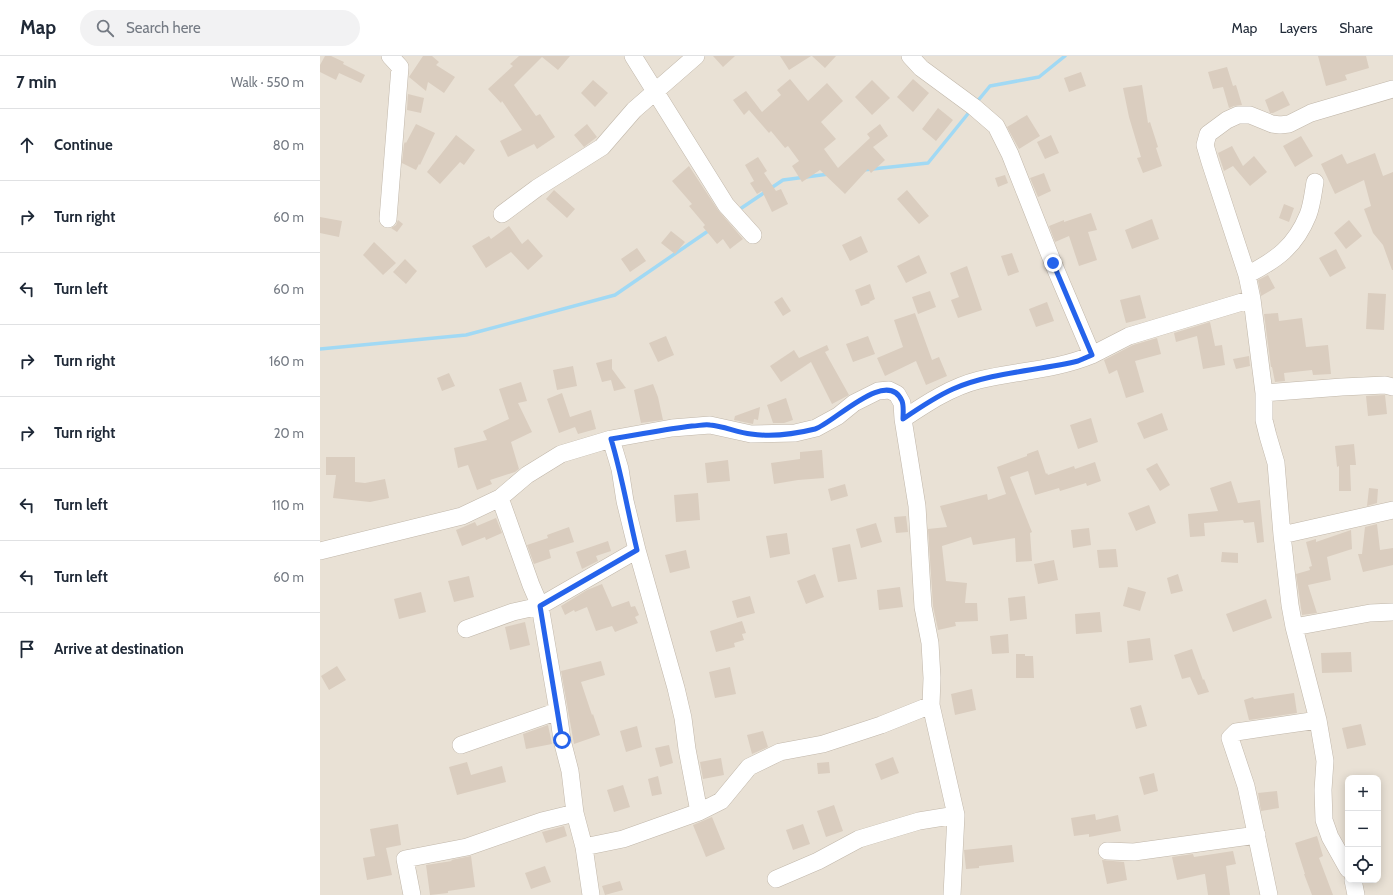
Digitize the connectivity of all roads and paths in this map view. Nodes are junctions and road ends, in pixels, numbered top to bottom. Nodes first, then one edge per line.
1 (390, 56) edge
2 (633, 56) edge
3 (696, 56) edge
4 (910, 56) edge
5 (1393, 89) edge
6 (655, 92) junction
7 (1315, 182) dead end
8 (502, 214) dead end
9 (388, 219) dead end
10 (753, 235) dead end
11 (1247, 276) junction
12 (1252, 299) junction
13 (1092, 355) junction
14 (1393, 387) edge
15 (1264, 393) junction
16 (903, 419) junction
17 (611, 439) junction
18 (500, 498) junction
19 (1393, 510) edge
20 (1282, 535) junction
21 (637, 550) junction
22 (320, 551) edge
23 (540, 606) junction
24 (1393, 612) edge
25 (1294, 627) junction
26 (466, 629) dead end
27 (931, 705) junction
28 (558, 711) junction
29 (1318, 720) junction
30 (461, 745) dead end
31 (699, 812) junction
32 (575, 813) junction
33 (956, 815) junction
34 (1257, 835) junction
35 (584, 847) junction
36 (1107, 851) dead end
37 (1345, 864) edge
38 (776, 879) dead end
39 (1354, 883) edge
40 (412, 895) edge
41 (591, 895) edge
42 (952, 895) edge
43 (1269, 895) edge
44 (1356, 895) edge

1 - 9 street
2 - 6 street
3 - 6 street
4 - 13 street
5 - 11 street
6 - 8 street
6 - 10 street
7 - 11 street
11 - 12 street
12 - 13 street
12 - 15 street
13 - 16 street
14 - 15 street
15 - 20 street
16 - 17 street
16 - 27 street
17 - 18 street
17 - 21 street
18 - 22 street
18 - 23 street
19 - 20 street
20 - 25 street
21 - 23 street
21 - 31 street
23 - 26 street
23 - 28 street
24 - 25 street
25 - 29 street
27 - 31 street
27 - 33 street
28 - 30 street
28 - 32 street
29 - 34 street
29 - 37 street
31 - 35 street
32 - 35 street
32 - 40 street
33 - 38 street
33 - 42 street
34 - 36 street
34 - 43 street
35 - 41 street
39 - 44 street

